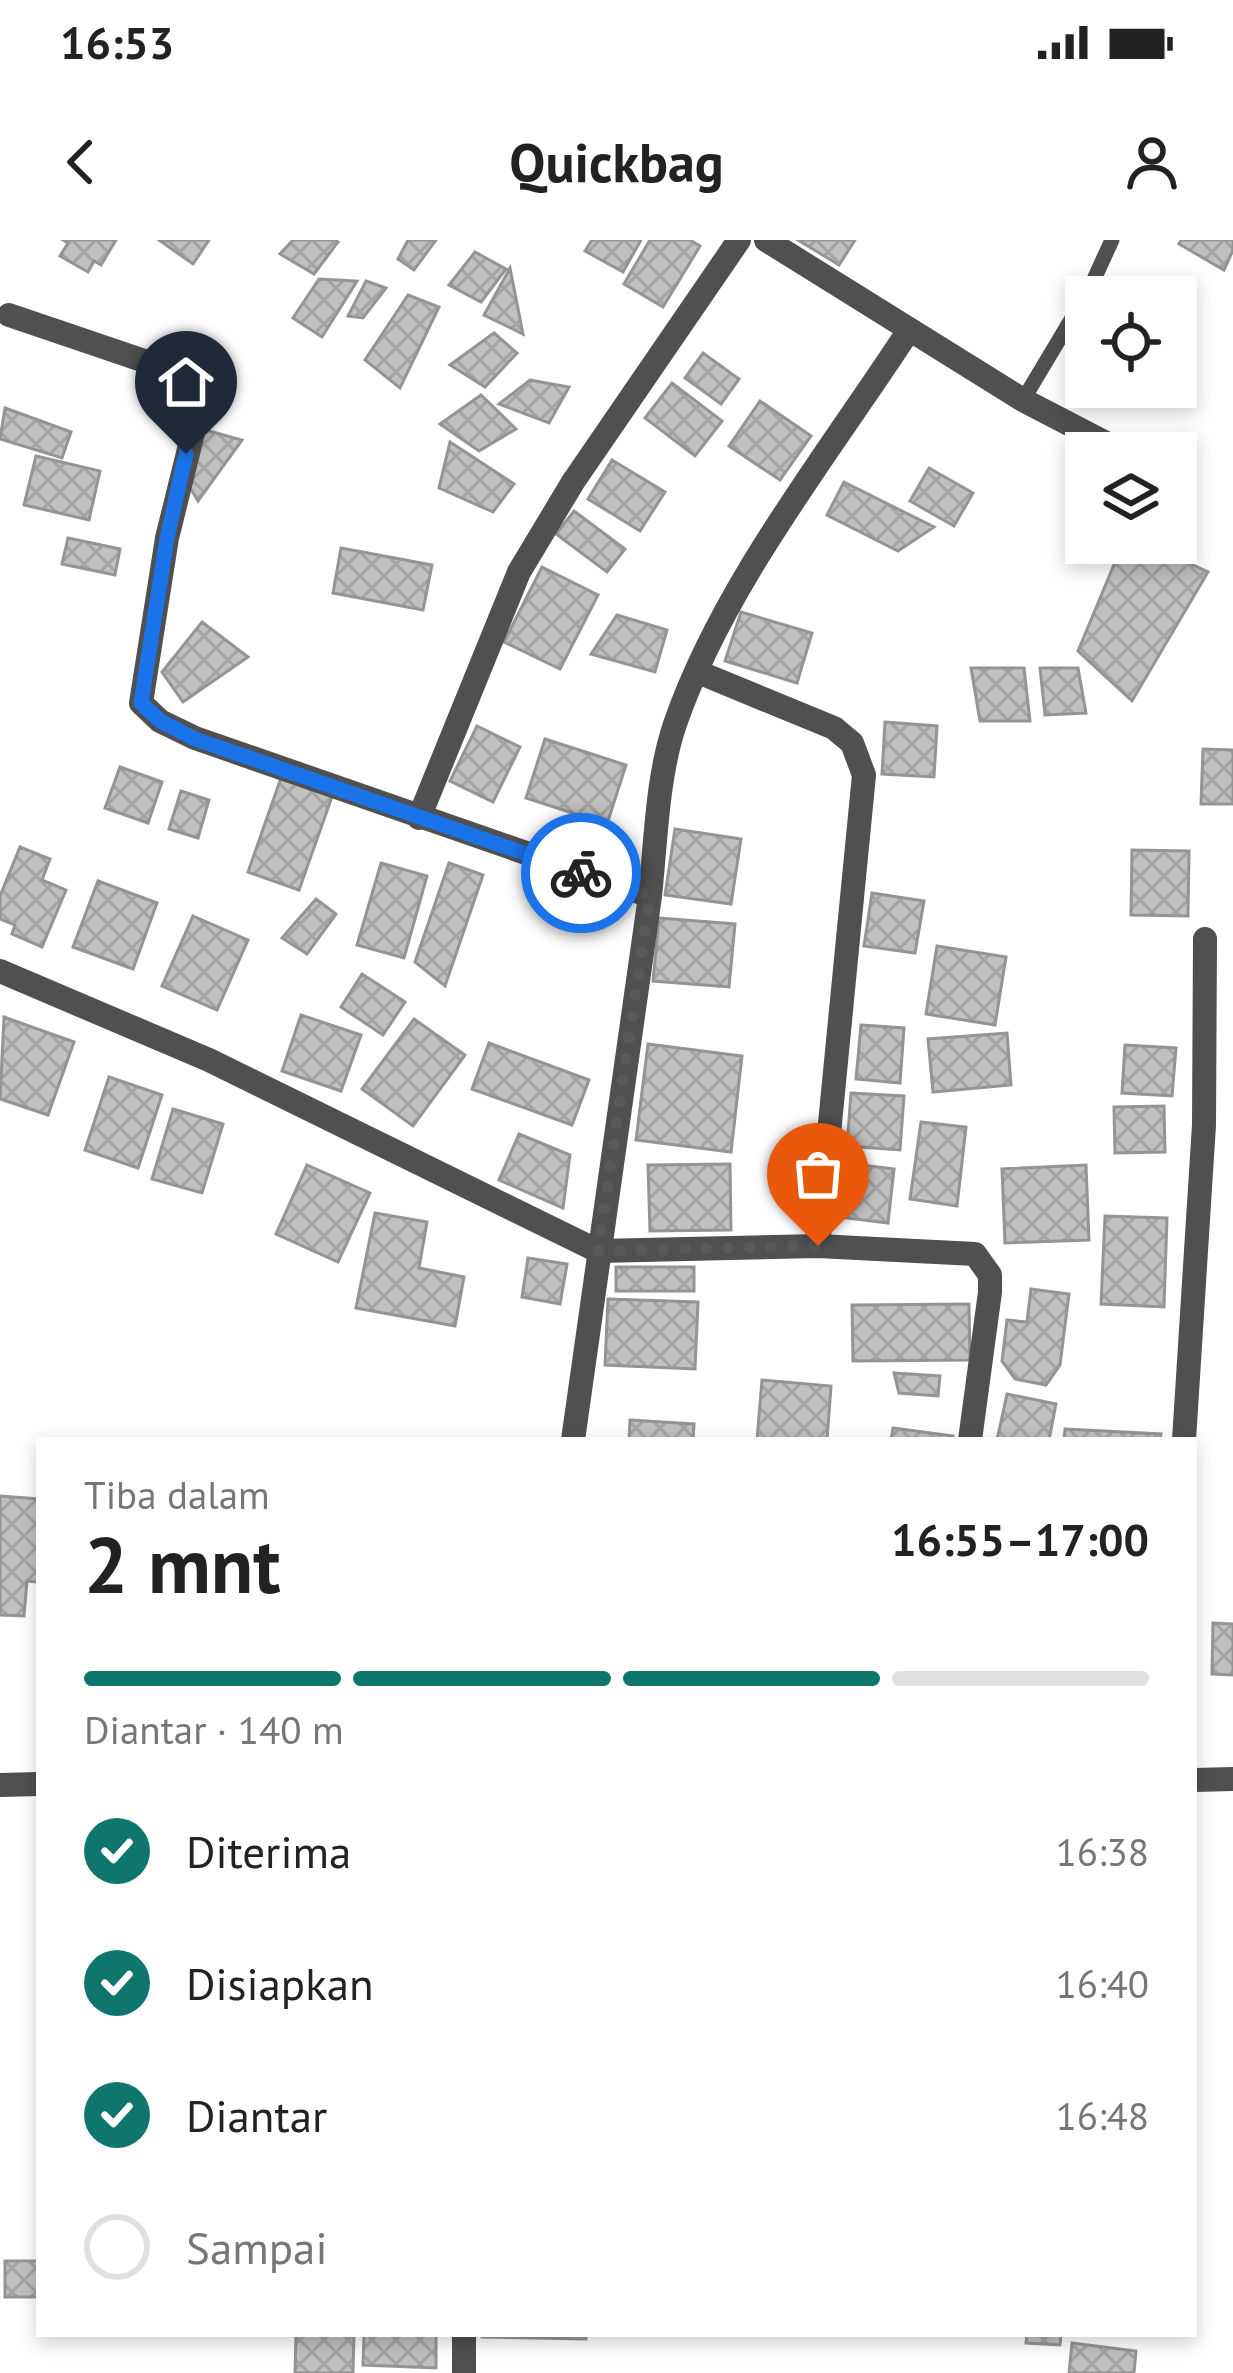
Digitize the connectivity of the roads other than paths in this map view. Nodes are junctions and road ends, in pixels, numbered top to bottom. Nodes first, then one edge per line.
1 (740, 240) edge
2 (766, 240) edge
3 (1112, 240) edge
4 (9, 315) dead end
5 (909, 330) junction
6 (1023, 400) junction
7 (1085, 432) edge
8 (698, 672) junction
9 (419, 818) junction
10 (650, 896) junction
11 (1205, 939) dead end
12 (0, 971) edge
13 (818, 1246) junction
14 (598, 1251) junction
15 (573, 1437) edge
16 (970, 1437) edge
17 (1184, 1437) edge
18 (1233, 1779) edge
19 (1197, 1780) edge
20 (36, 1784) edge
21 (0, 1785) edge
22 (464, 2337) edge
23 (464, 2373) edge

1 - 9 street
2 - 5 street
3 - 6 lane
4 - 9 street
5 - 6 street
5 - 8 street
6 - 7 street
8 - 10 street
8 - 13 street
9 - 10 street
10 - 14 street
11 - 17 street
12 - 14 street
13 - 14 street
13 - 16 street
14 - 15 street
18 - 19 street
20 - 21 street
22 - 23 street

